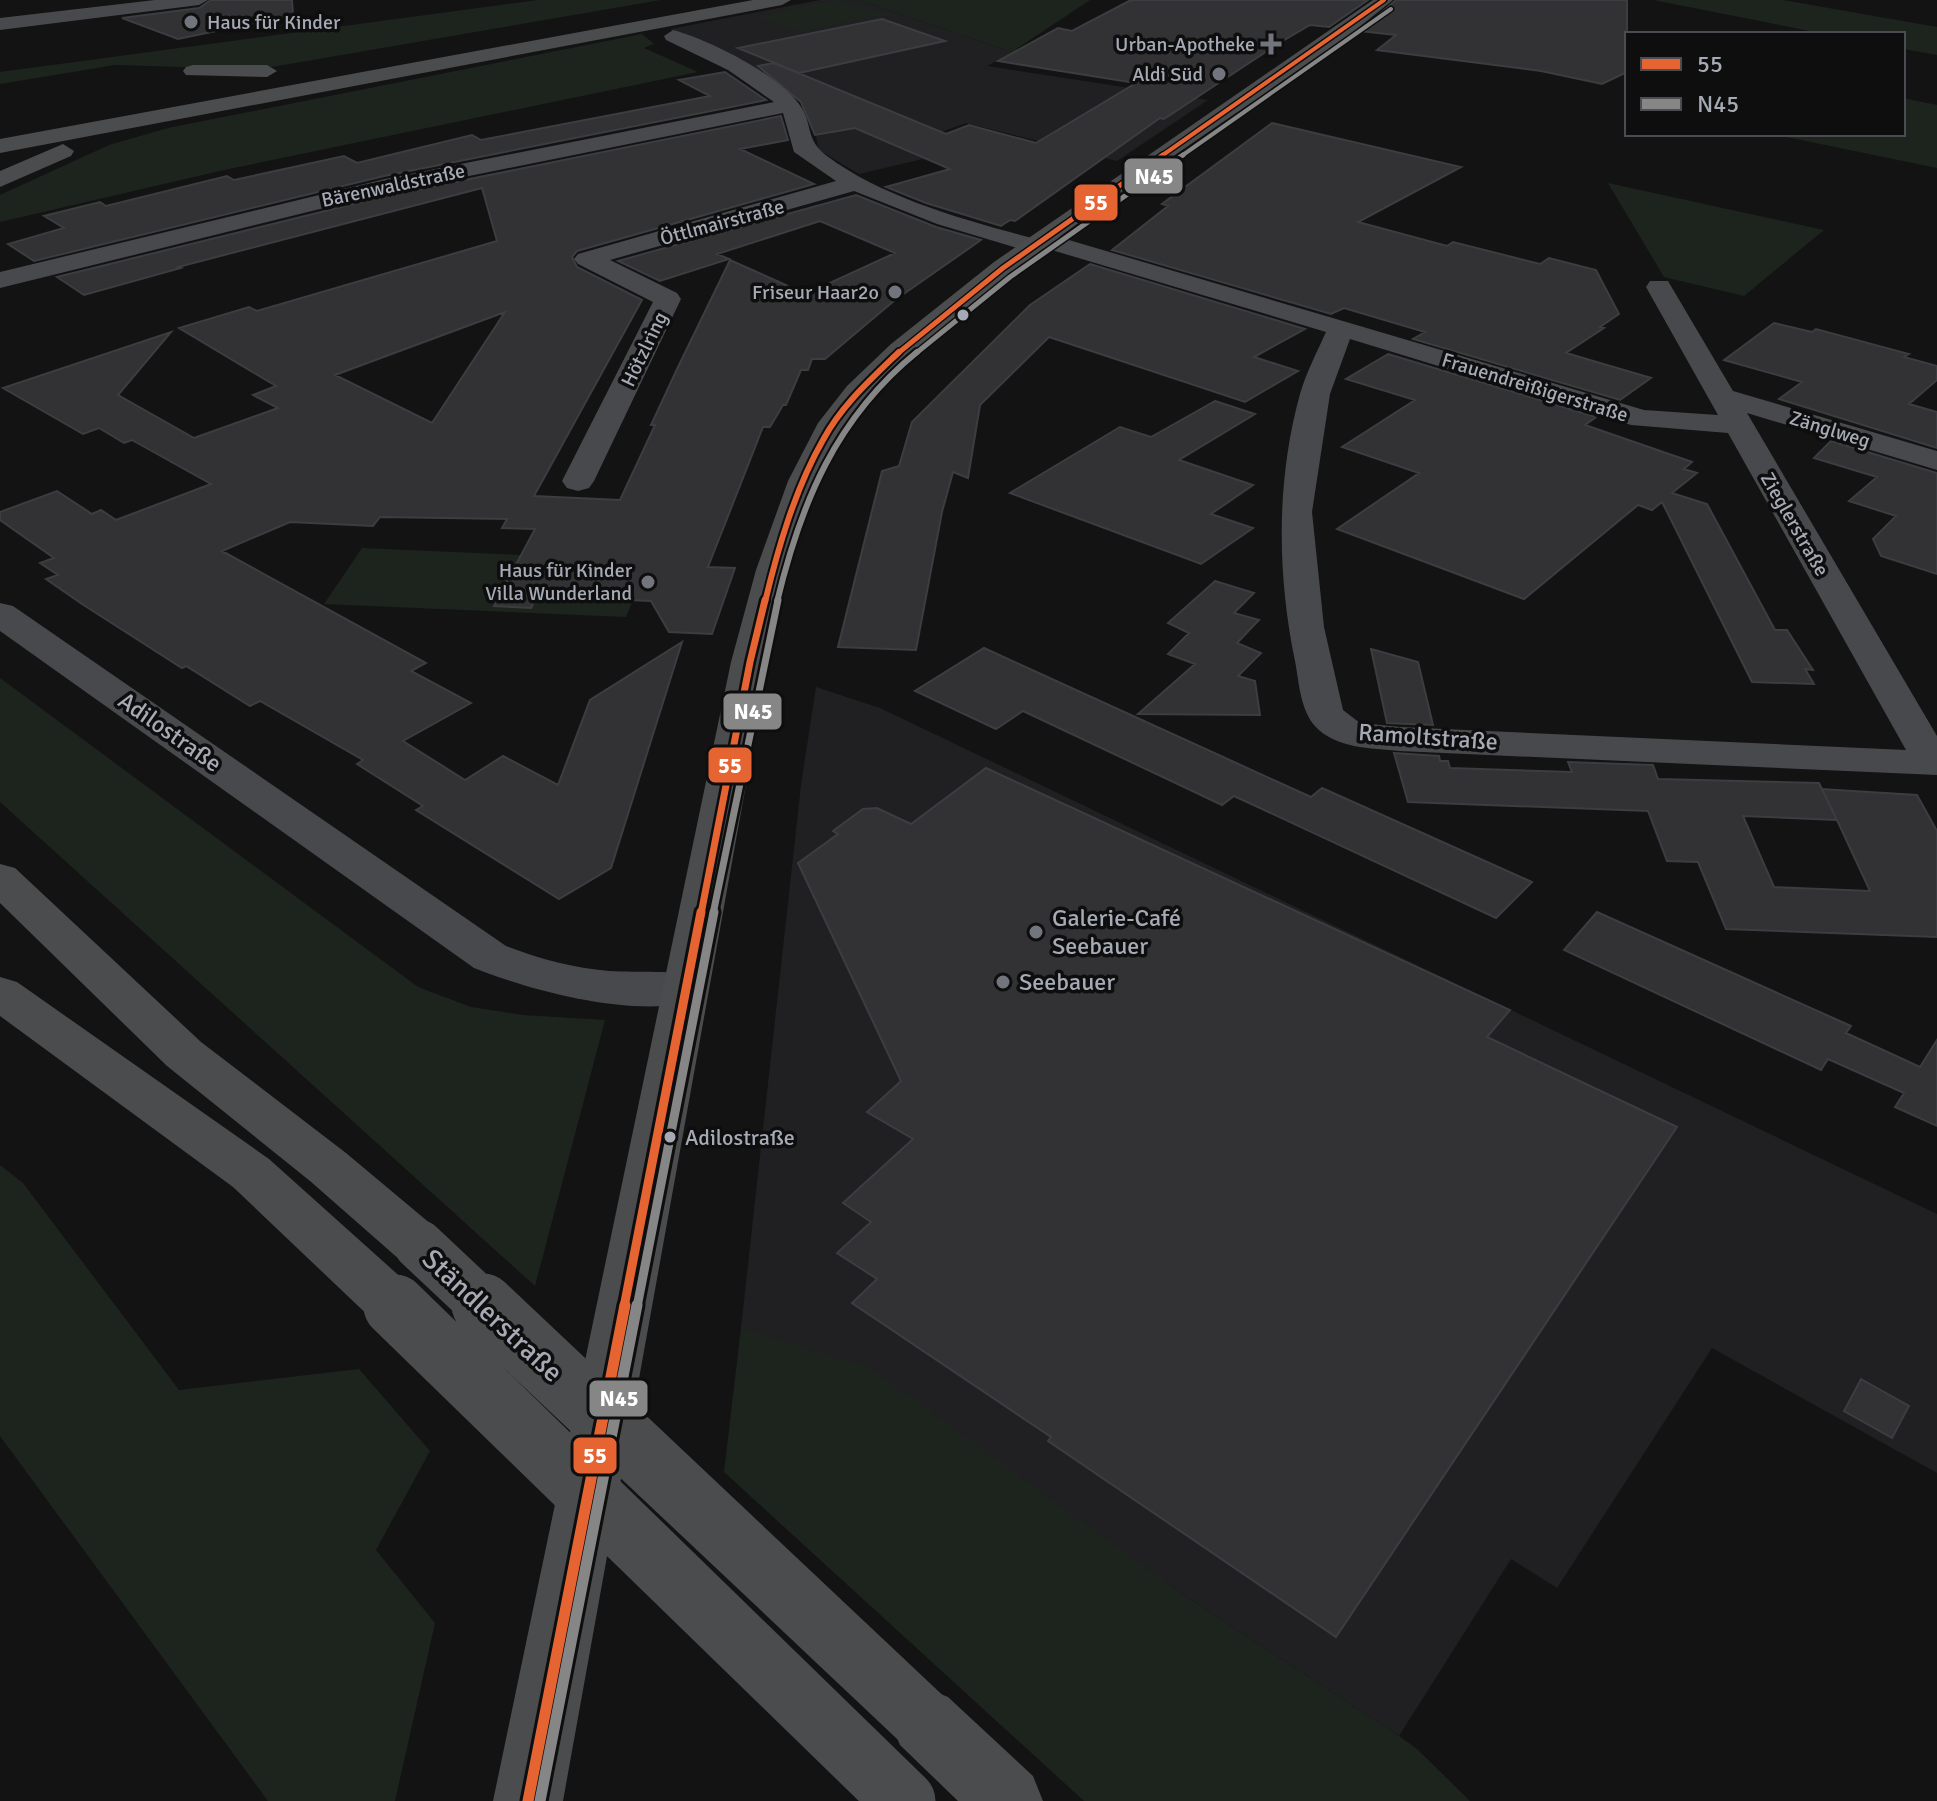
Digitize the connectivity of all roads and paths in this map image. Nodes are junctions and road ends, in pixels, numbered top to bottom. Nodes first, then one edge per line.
1 (199, 0) edge
2 (710, 0) edge
3 (782, 0) edge
4 (1384, 0) edge
5 (0, 4) edge
6 (36, 20) junction
7 (0, 24) edge
8 (673, 36) dead end
9 (408, 55) junction
10 (363, 57) dead end
11 (193, 71) dead end
12 (176, 87) dead end
13 (230, 103) junction
14 (790, 106) junction
15 (0, 131) edge
16 (0, 146) edge
17 (0, 180) edge
18 (856, 183) junction
19 (1038, 243) junction
20 (587, 259) joint
21 (0, 280) edge
22 (1659, 287) dead end
23 (1336, 327) junction
24 (1731, 411) junction
25 (1937, 461) edge
26 (578, 481) dead end
27 (0, 614) edge
28 (1934, 762) edge
29 (0, 878) edge
30 (685, 989) junction
31 (0, 993) edge
32 (528, 1801) edge
33 (904, 1801) edge
34 (1008, 1801) edge

1 - 6 street
2 - 9 main road
3 - 13 main road
4 - 19 main road
5 - 6 street
6 - 7 street
8 - 14 street
9 - 10 main road
9 - 15 main road
11 - 12 main road
13 - 16 main road
13 - 17 main road
14 - 18 street, Frauendreißigerstraße
14 - 21 street, Bärenwaldstraße
18 - 19 street, Frauendreißigerstraße
18 - 20 street, Öttlmairstraße
19 - 23 street, Frauendreißigerstraße
19 - 30 main road
20 - 26 street, Hötzlring
22 - 24 street, Zieglerstraße
23 - 24 street, Frauendreißigerstraße
23 - 28 street, Ramoltstraße
24 - 25 street, Zänglweg
24 - 28 street, Zieglerstraße
27 - 30 street, Adilostraße
29 - 34 main road, Ständlerstraße, bridge
30 - 32 main road
31 - 33 main road, bridge

